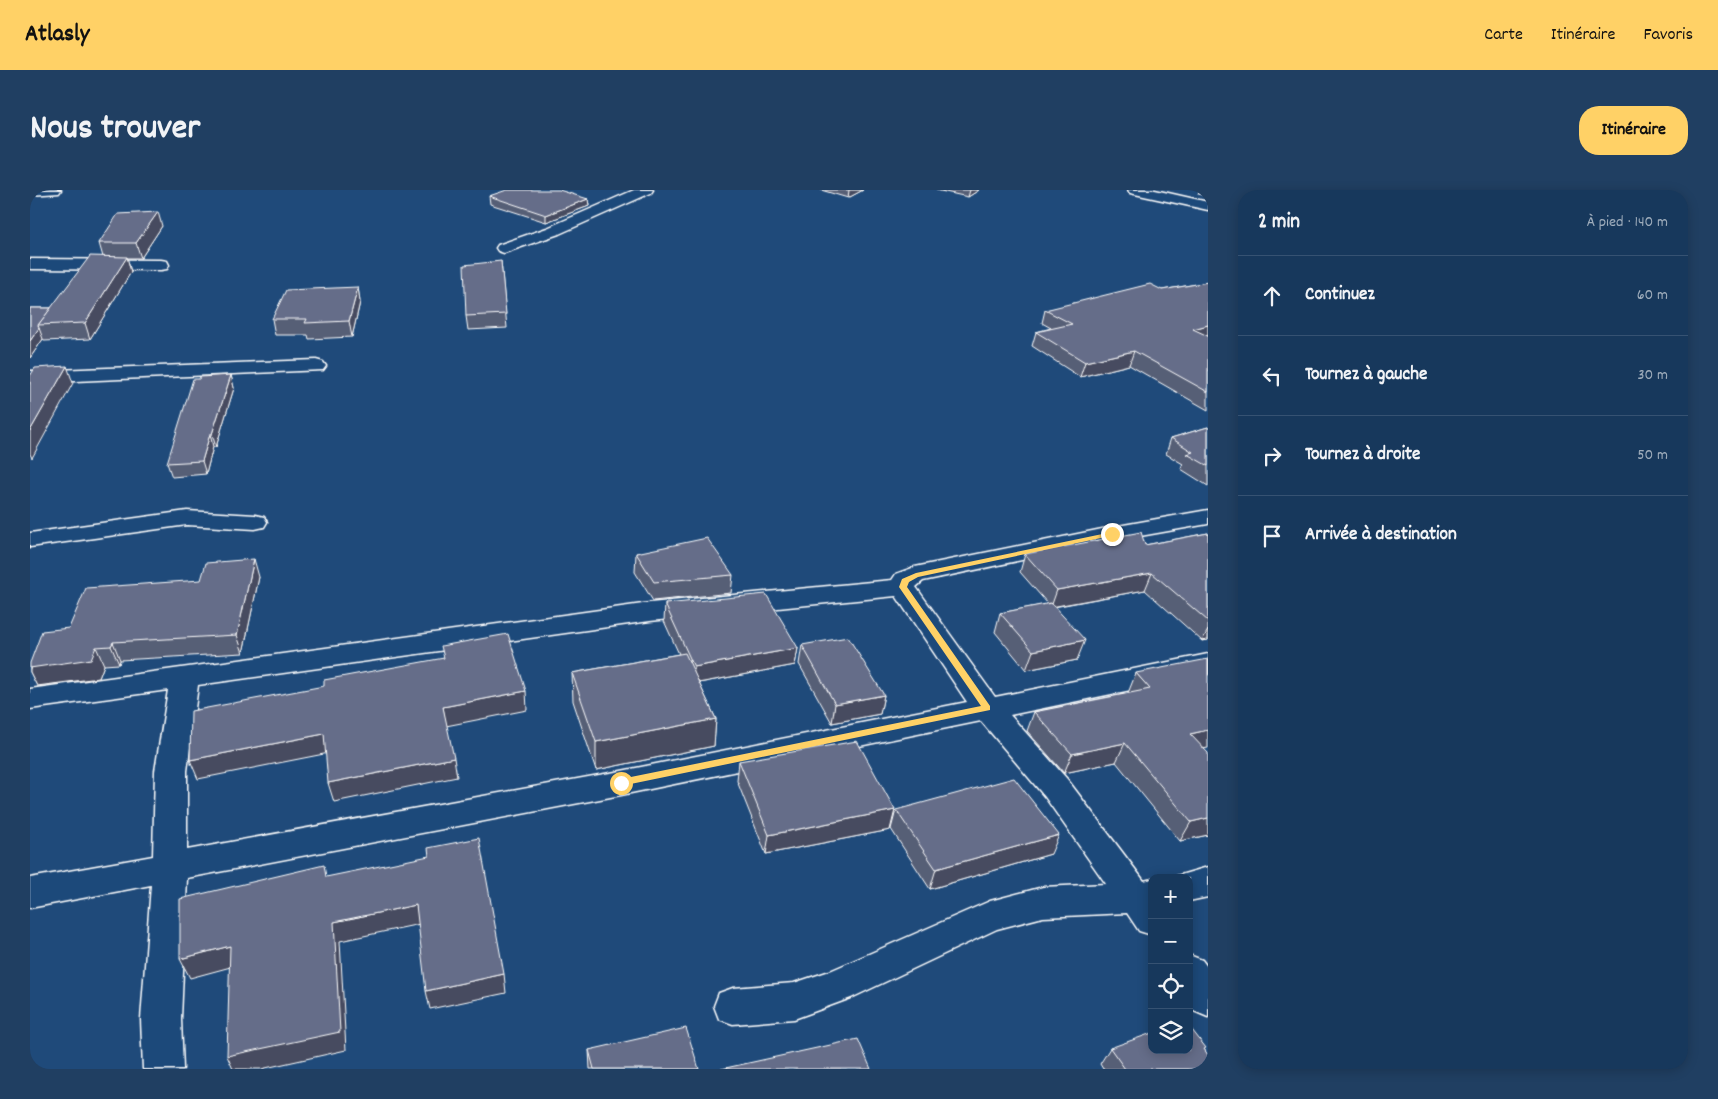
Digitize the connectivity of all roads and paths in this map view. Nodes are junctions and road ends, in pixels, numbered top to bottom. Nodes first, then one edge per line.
1 (54, 190) edge
2 (646, 190) edge
3 (1135, 190) edge
4 (30, 191) edge
5 (1208, 206) edge
6 (504, 248) dead end
7 (30, 264) edge
8 (161, 265) dead end
9 (316, 366) dead end
10 (30, 377) edge
11 (1208, 517) edge
12 (255, 522) dead end
13 (30, 540) edge
14 (903, 587) junction
15 (1208, 664) edge
16 (184, 677) junction
17 (30, 699) edge
18 (987, 708) junction
19 (170, 868) junction
20 (1208, 882) edge
21 (1193, 885) edge
22 (30, 893) edge
23 (1146, 903) edge
24 (1193, 978) edge
25 (1208, 999) edge
26 (733, 1006) dead end
27 (163, 1069) edge

1 - 4 street
2 - 6 street
3 - 5 street
7 - 8 street
9 - 10 street
11 - 14 street
12 - 13 street
14 - 16 street
14 - 18 street
15 - 18 street
16 - 17 street
16 - 19 street
18 - 19 street
18 - 23 street
19 - 22 street
19 - 27 street
20 - 21 street
23 - 26 street
24 - 25 street

